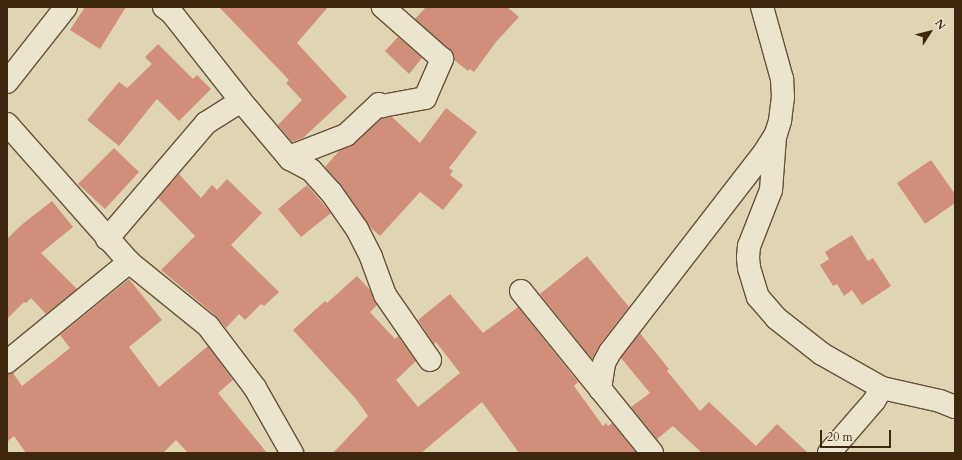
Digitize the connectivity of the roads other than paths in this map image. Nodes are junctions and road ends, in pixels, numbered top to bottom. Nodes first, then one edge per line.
1 (66, 7) edge
2 (164, 7) edge
3 (383, 7) edge
4 (762, 7) edge
5 (7, 82) edge
6 (241, 101) junction
7 (7, 124) edge
8 (776, 134) junction
9 (290, 159) junction
10 (108, 239) junction
11 (129, 262) junction
12 (521, 291) dead end
13 (430, 360) dead end
14 (7, 362) edge
15 (882, 388) junction
16 (600, 389) junction
17 (955, 406) edge
18 (292, 453) edge
19 (652, 453) edge
20 (829, 453) edge

1 - 5 street
2 - 6 street
3 - 9 street
4 - 8 street
6 - 9 street
6 - 10 street
7 - 10 street
8 - 15 street
8 - 16 street
9 - 13 street
10 - 11 street
11 - 14 street
11 - 18 street
12 - 16 street
15 - 17 street
15 - 20 street
16 - 19 street

